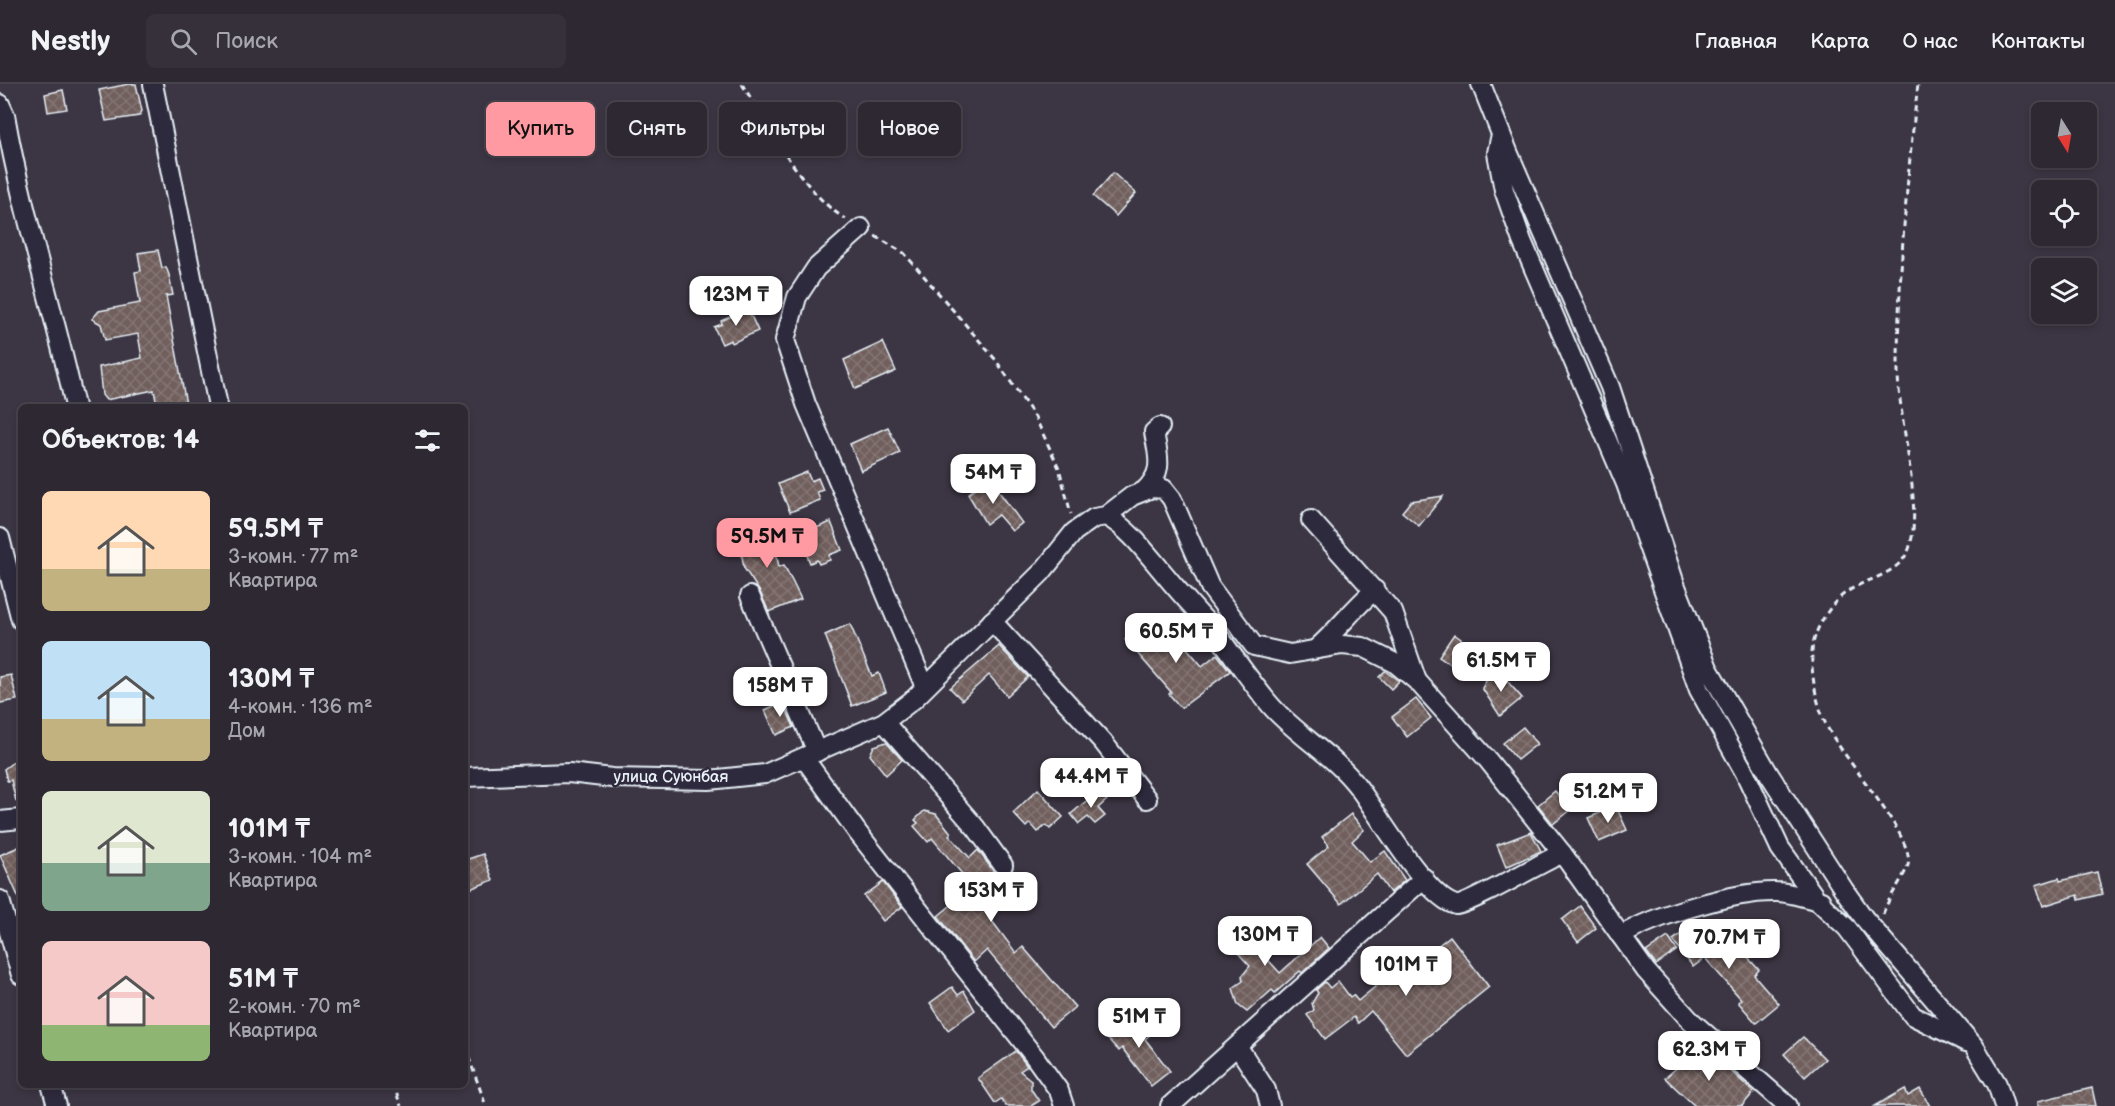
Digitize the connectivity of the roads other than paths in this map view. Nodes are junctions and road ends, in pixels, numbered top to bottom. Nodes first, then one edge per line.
1 (153, 84) edge
2 (1481, 84) edge
3 (0, 104) edge
4 (1501, 135) junction
5 (861, 228) road end
6 (75, 404) edge
7 (218, 404) edge
8 (1160, 427) dead end
9 (1144, 491) junction
10 (1106, 516) junction
11 (1311, 520) dead end
12 (0, 538) edge
13 (1375, 590) junction
14 (750, 596) dead end
15 (18, 608) edge
16 (992, 621) junction
17 (1314, 650) junction
18 (1418, 682) junction
19 (925, 687) junction
20 (884, 722) junction
21 (811, 755) junction
22 (468, 777) edge
23 (1148, 799) dead end
24 (18, 819) edge
25 (0, 821) edge
26 (1562, 853) junction
27 (1003, 865) dead end
28 (1424, 878) junction
29 (1844, 890) junction
30 (0, 900) edge
31 (1817, 900) junction
32 (1621, 936) junction
33 (1881, 938) junction
34 (1871, 960) junction
35 (18, 964) edge
36 (1238, 1047) junction
37 (1976, 1048) junction
38 (52, 1088) edge
39 (57, 1106) edge
40 (1064, 1106) edge
41 (1170, 1106) edge
42 (1270, 1106) edge
43 (1788, 1106) edge
44 (2004, 1106) edge

1 - 7 street
2 - 4 street
3 - 6 street
4 - 29 street
4 - 31 street
5 - 19 street
8 - 9 street
9 - 10 street
9 - 17 street
10 - 16 street, улица Суюнбая
10 - 28 street
11 - 13 street
12 - 15 street
13 - 17 street
13 - 18 street
14 - 21 street
16 - 19 street, улица Суюнбая
16 - 23 street
17 - 18 street
18 - 26 street
19 - 20 street, улица Суюнбая
20 - 21 street, улица Суюнбая
20 - 27 street
21 - 22 street, улица Суюнбая
21 - 40 street
24 - 25 street
26 - 28 street
26 - 32 street
28 - 36 street
29 - 31 street
29 - 33 street
30 - 35 street
31 - 32 street
31 - 34 street
32 - 43 street
33 - 34 street
33 - 37 street
34 - 37 street
36 - 41 street
36 - 42 street
37 - 44 street
38 - 39 street

